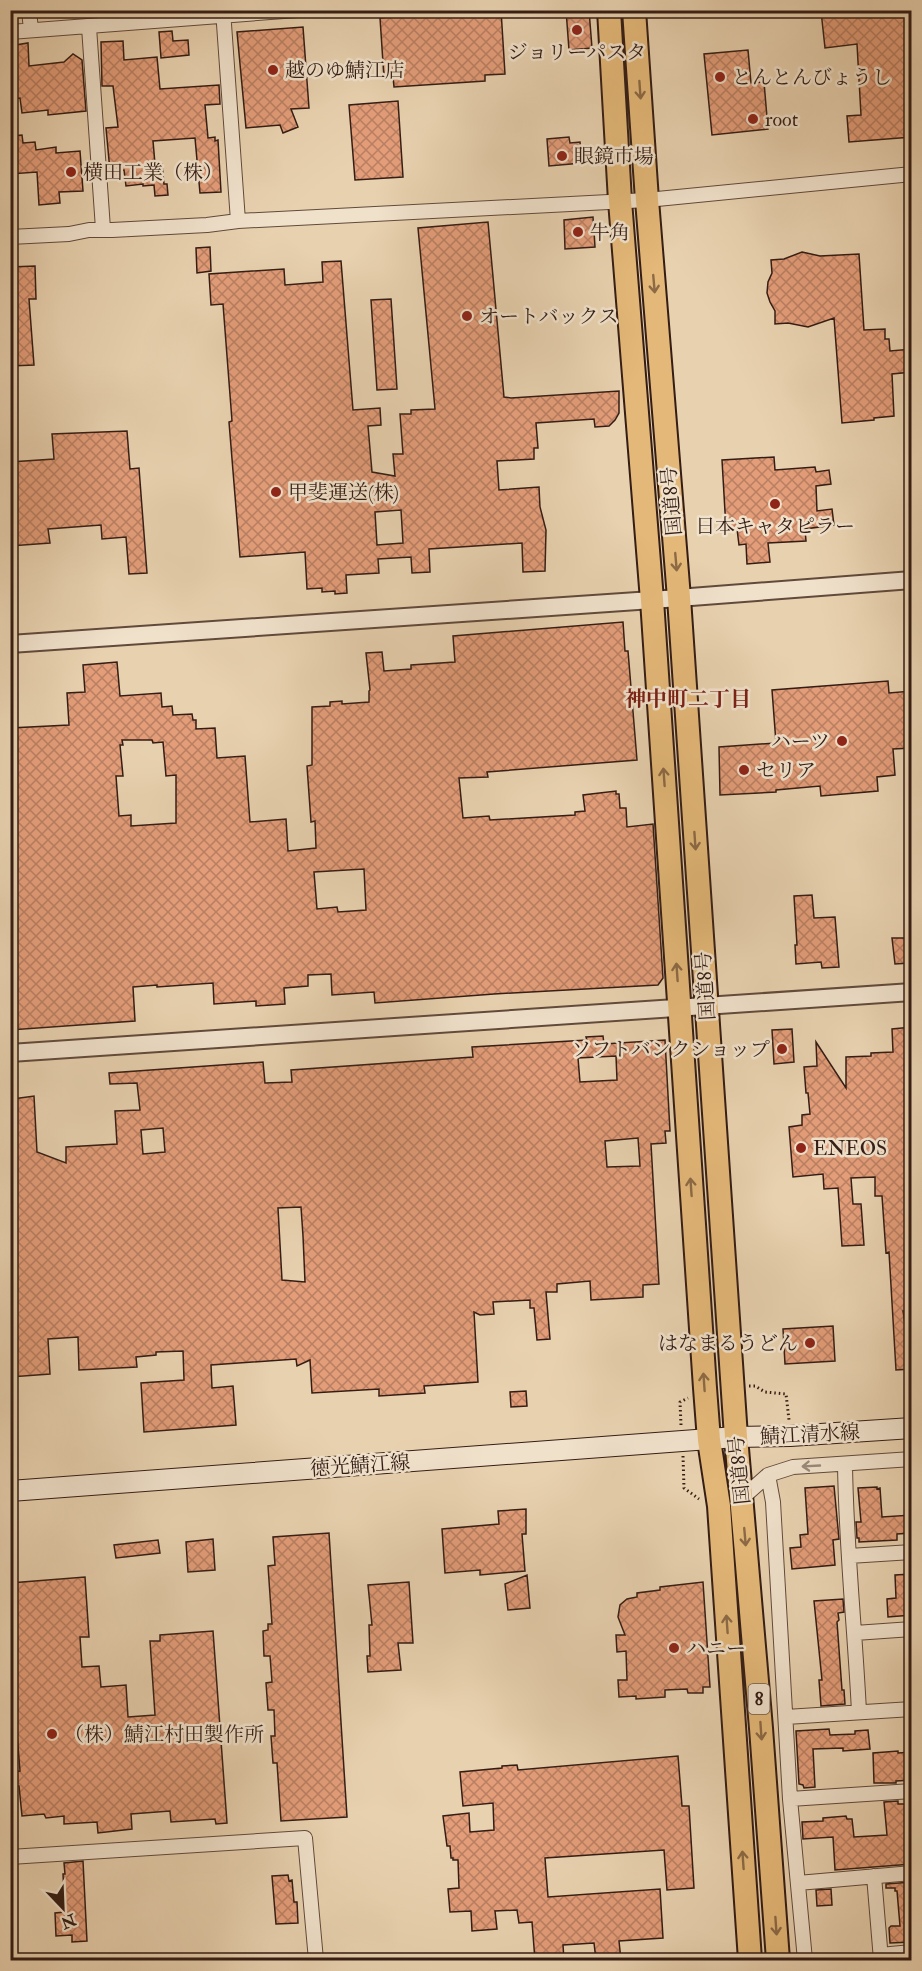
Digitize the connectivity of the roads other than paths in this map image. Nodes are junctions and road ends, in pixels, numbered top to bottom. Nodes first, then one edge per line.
1 (29, 10) edge
2 (297, 10) edge
3 (609, 10) edge
4 (634, 10) edge
5 (223, 13) edge
6 (89, 27) junction
7 (31, 30) junction
8 (10, 32) edge
9 (912, 174) edge
10 (647, 200) junction
11 (620, 201) junction
12 (238, 221) junction
13 (103, 229) junction
14 (10, 237) edge
15 (912, 580) edge
16 (679, 598) junction
17 (652, 600) junction
18 (10, 644) edge
19 (912, 992) edge
20 (706, 1005) junction
21 (679, 1007) junction
22 (10, 1053) edge
23 (912, 1428) edge
24 (736, 1437) junction
25 (709, 1440) junction
26 (912, 1459) edge
27 (845, 1464) junction
28 (768, 1475) junction
29 (10, 1491) edge
30 (741, 1499) junction
31 (912, 1552) edge
32 (849, 1556) junction
33 (912, 1629) edge
34 (855, 1633) junction
35 (912, 1708) edge
36 (859, 1713) junction
37 (786, 1717) junction
38 (912, 1791) edge
39 (790, 1799) junction
40 (10, 1857) edge
41 (912, 1873) edge
42 (874, 1876) junction
43 (798, 1883) junction
44 (912, 1952) edge
45 (880, 1958) edge
46 (316, 1960) edge
47 (750, 1960) edge
48 (778, 1960) edge
49 (805, 1960) edge

1 - 7 street
2 - 5 street
3 - 11 highway, 国道8号 / 8
4 -> 10 highway, 国道8号 / 8
5 - 6 street
5 - 12 street
6 - 7 street
6 - 13 street
7 - 8 street
9 - 10 street
10 - 11 street
10 -> 16 highway, 国道8号 / 8
11 - 12 street
11 - 17 highway, 国道8号 / 8
12 - 13 street
13 - 14 street
15 - 16 street
16 - 17 street
16 -> 20 highway, 国道8号 / 8
17 - 18 street
21 -> 17 highway, 国道8号 / 8
19 - 20 street
20 - 21 street
20 - 24 highway, 国道8号 / 8
21 - 22 street
25 -> 21 highway, 国道8号 / 8
23 - 24 main road, 鯖江清水線
24 - 25 main road, 鯖江清水線
24 - 30 highway, 国道8号 / 8
25 - 29 main road, 徳光鯖江線
47 -> 25 highway, 国道8号 / 8
26 - 27 street
27 -> 28 street
27 - 32 street
28 - 30 street
28 - 37 street
30 -> 48 highway, 国道8号 / 8
31 - 32 street
32 - 34 street
33 - 34 street
34 - 36 street
35 - 36 street
36 - 37 street
37 - 39 street
38 - 39 street
39 - 43 street
40 - 46 street
41 - 42 street
42 - 43 street
42 - 45 street
43 - 49 street
44 - 45 street

